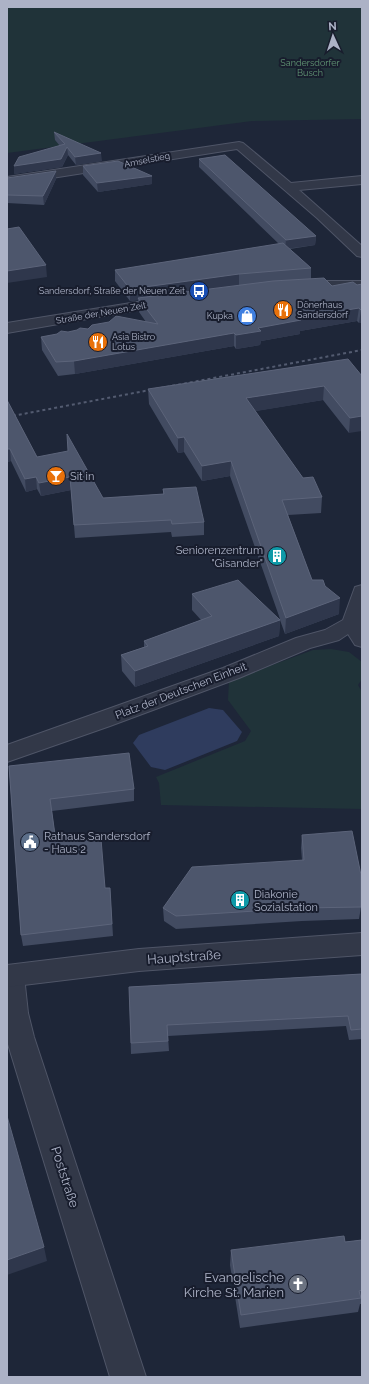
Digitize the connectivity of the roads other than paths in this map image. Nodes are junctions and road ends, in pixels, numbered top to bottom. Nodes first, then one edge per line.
1 (362, 180) edge
2 (7, 181) edge
3 (288, 187) junction
4 (362, 253) edge
5 (286, 285) edge
6 (362, 285) edge
7 (178, 300) edge
8 (7, 328) edge
9 (362, 591) edge
10 (357, 632) edge
11 (7, 754) edge
12 (362, 944) edge
13 (8, 976) edge
14 (128, 1377) edge

1 - 3 street
2 - 3 street, Amselstieg
3 - 4 street
5 - 6 street
7 - 8 street, Straße der Neuen Zeit
9 - 10 street, Platz der Deutschen Einheit
10 - 11 street, Platz der Deutschen Einheit
12 - 13 street, Hauptstraße
13 - 14 street, Poststraße

